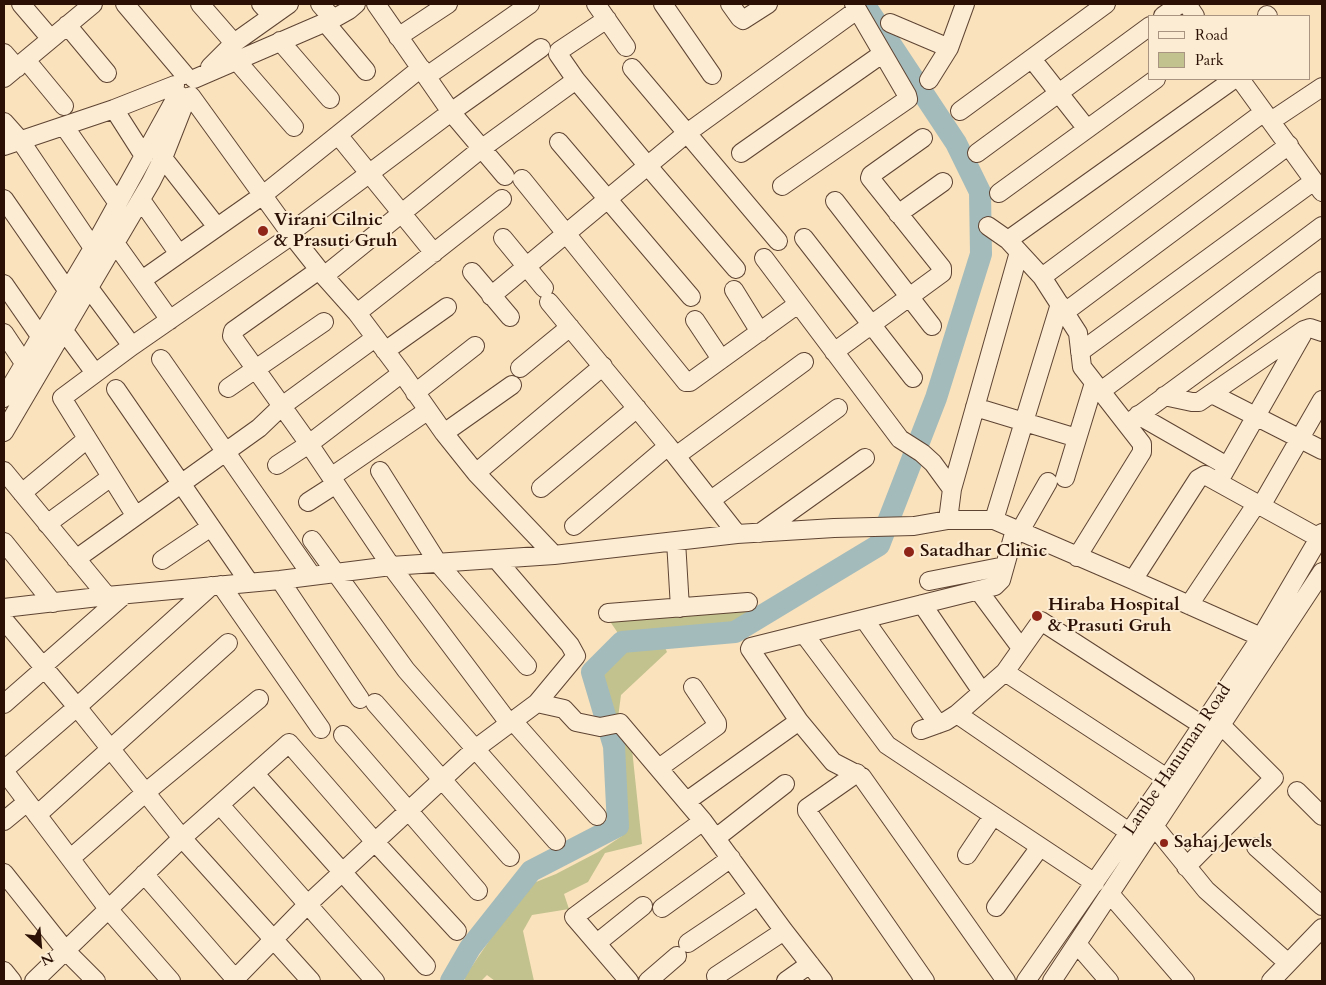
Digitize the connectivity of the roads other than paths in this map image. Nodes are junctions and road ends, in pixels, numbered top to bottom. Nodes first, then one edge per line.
1 (21, 4) edge
2 (93, 4) edge
3 (125, 4) edge
4 (200, 4) edge
5 (289, 4) edge
6 (320, 4) edge
7 (356, 4) edge
8 (376, 4) edge
9 (530, 4) edge
10 (596, 4) edge
11 (663, 4) edge
12 (730, 4) edge
13 (768, 4) edge
14 (966, 4) edge
15 (1106, 4) edge
16 (1180, 4) edge
17 (1187, 4) edge
18 (437, 7) edge
19 (855, 7) edge
20 (266, 10) edge
21 (1164, 15) edge
22 (1194, 15) edge
23 (606, 19) junction
24 (329, 20) junction
25 (890, 23) dead end
26 (67, 25) junction
27 (1148, 27) edge
28 (398, 37) junction
29 (51, 39) junction
30 (280, 41) junction
31 (626, 47) dead end
32 (541, 48) dead end
33 (949, 48) junction
34 (235, 52) junction
35 (4, 53) edge
36 (882, 54) junction
37 (1032, 59) junction
38 (632, 68) dead end
39 (15, 69) edge
40 (366, 71) dead end
41 (424, 72) junction
42 (107, 73) dead end
43 (712, 75) dead end
44 (576, 80) junction
45 (928, 80) dead end
46 (1155, 80) edge
47 (1233, 80) edge
48 (1241, 80) edge
49 (187, 86) junction
50 (1318, 88) edge
51 (1059, 94) junction
52 (330, 99) dead end
53 (64, 106) dead end
54 (114, 109) junction
55 (960, 111) dead end
56 (451, 112) junction
57 (1268, 116) junction
58 (4, 122) edge
59 (64, 126) junction
60 (294, 127) dead end
61 (1086, 130) junction
62 (687, 133) junction
63 (338, 135) junction
64 (923, 138) dead end
65 (559, 142) dead end
66 (12, 143) edge
67 (1289, 146) junction
68 (481, 149) junction
69 (741, 153) dead end
70 (977, 153) dead end
71 (144, 156) junction
72 (163, 158) junction
73 (647, 165) junction
74 (369, 173) junction
75 (505, 176) dead end
76 (522, 179) dead end
77 (943, 182) dead end
78 (782, 186) dead end
79 (1318, 186) edge
80 (999, 193) dead end
81 (263, 195) junction
82 (607, 198) junction
83 (4, 199) edge
84 (141, 200) junction
85 (502, 200) dead end
86 (835, 201) dead end
87 (118, 202) junction
88 (401, 213) junction
89 (898, 214) junction
90 (988, 226) dead end
91 (1322, 226) edge
92 (217, 227) junction
93 (566, 233) junction
94 (291, 234) junction
95 (503, 238) dead end
96 (804, 238) dead end
97 (778, 241) dead end
98 (115, 243) junction
99 (1014, 246) junction
100 (93, 248) junction
101 (434, 253) junction
102 (179, 254) junction
103 (764, 258) dead end
104 (526, 266) junction
105 (736, 269) dead end
106 (472, 272) dead end
107 (322, 273) junction
108 (1042, 277) junction
109 (142, 280) junction
110 (1322, 281) edge
111 (4, 284) edge
112 (88, 288) junction
113 (67, 290) junction
114 (734, 290) dead end
115 (492, 296) junction
116 (691, 297) dead end
117 (910, 297) junction
118 (798, 304) junction
119 (447, 307) dead end
120 (1063, 308) junction
121 (357, 313) junction
122 (510, 317) dead end
123 (170, 320) junction
124 (695, 320) dead end
125 (324, 322) dead end
126 (871, 325) junction
127 (932, 326) dead end
128 (570, 327) junction
129 (64, 330) junction
130 (1304, 330) junction
131 (760, 332) junction
132 (1322, 332) edge
133 (4, 333) edge
134 (40, 336) junction
135 (380, 344) junction
136 (132, 346) junction
137 (475, 346) dead end
138 (834, 352) junction
139 (1080, 352) junction
140 (161, 359) dead end
141 (721, 359) junction
142 (24, 362) junction
143 (804, 362) dead end
144 (603, 366) junction
145 (520, 368) dead end
146 (257, 370) junction
147 (95, 373) junction
148 (402, 373) junction
149 (912, 378) dead end
150 (512, 385) dead end
151 (1098, 387) junction
152 (228, 388) dead end
153 (116, 389) dead end
154 (415, 393) junction
155 (1212, 394) junction
156 (1164, 396) junction
157 (4, 398) edge
158 (1322, 400) edge
159 (282, 406) junction
160 (976, 407) junction
161 (637, 408) junction
162 (838, 408) dead end
163 (9, 410) edge
164 (427, 411) junction
165 (1256, 415) junction
166 (1132, 420) junction
167 (1025, 421) junction
168 (4, 432) edge
169 (444, 434) junction
170 (1076, 438) junction
171 (1300, 438) junction
172 (86, 439) junction
173 (309, 444) junction
174 (1322, 450) edge
175 (672, 451) junction
176 (224, 452) junction
177 (865, 458) dead end
178 (277, 465) dead end
179 (1228, 466) junction
180 (4, 471) edge
181 (380, 472) dead end
182 (476, 473) junction
183 (111, 477) junction
184 (1065, 478) dead end
185 (334, 481) junction
186 (180, 482) junction
187 (1048, 482) dead end
188 (1219, 482) junction
189 (541, 488) dead end
190 (952, 489) junction
191 (22, 493) junction
192 (711, 500) junction
193 (308, 502) dead end
194 (1259, 505) junction
195 (135, 516) junction
196 (948, 520) junction
197 (994, 520) junction
198 (47, 524) junction
199 (574, 526) dead end
200 (211, 527) junction
201 (1017, 531) junction
202 (760, 533) junction
203 (738, 534) junction
204 (1321, 536) edge
205 (312, 540) dead end
206 (676, 541) junction
207 (4, 542) edge
208 (554, 556) junction
209 (1077, 557) junction
210 (76, 559) junction
211 (496, 559) junction
212 (162, 560) dead end
213 (438, 563) junction
214 (391, 566) junction
215 (1005, 566) junction
216 (1322, 572) edge
217 (336, 574) junction
218 (312, 576) junction
219 (280, 580) junction
220 (1133, 580) junction
221 (929, 581) dead end
222 (248, 582) junction
223 (216, 585) junction
224 (978, 590) junction
225 (115, 595) junction
226 (748, 602) dead end
227 (53, 603) junction
228 (922, 604) junction
229 (1189, 605) junction
230 (4, 608) edge
231 (680, 608) junction
232 (608, 612) dead end
233 (864, 619) junction
234 (7, 631) edge
235 (804, 634) junction
236 (1268, 641) junction
237 (228, 643) dead end
238 (1021, 648) junction
239 (527, 666) dead end
240 (44, 667) junction
241 (1005, 672) junction
242 (693, 687) dead end
243 (982, 692) junction
244 (258, 700) dead end
245 (537, 703) junction
246 (4, 704) edge
247 (77, 707) junction
248 (957, 714) junction
249 (799, 720) junction
250 (511, 722) junction
251 (938, 724) junction
252 (1202, 725) junction
253 (1221, 725) junction
254 (321, 729) dead end
255 (920, 730) dead end
256 (343, 735) dead end
257 (111, 749) junction
258 (474, 749) junction
259 (659, 768) junction
260 (4, 771) edge
261 (857, 773) junction
262 (255, 774) junction
263 (1167, 778) junction
264 (443, 779) junction
265 (785, 784) dead end
266 (1296, 791) dead end
267 (145, 793) junction
268 (687, 801) junction
269 (220, 805) junction
270 (32, 808) junction
271 (409, 811) junction
272 (597, 816) dead end
273 (993, 816) junction
274 (1322, 816) edge
275 (4, 821) edge
276 (703, 821) junction
277 (1154, 826) junction
278 (1129, 832) junction
279 (182, 838) junction
280 (716, 838) junction
281 (556, 841) dead end
282 (375, 842) junction
283 (1256, 846) dead end
284 (1040, 847) junction
285 (968, 855) dead end
286 (510, 857) dead end
287 (71, 858) junction
288 (731, 858) junction
289 (1186, 867) junction
290 (342, 872) junction
291 (4, 873) edge
292 (144, 874) junction
293 (1095, 883) junction
294 (478, 891) dead end
295 (1110, 894) junction
296 (758, 896) junction
297 (308, 904) junction
298 (642, 906) dead end
299 (1322, 906) edge
300 (996, 907) dead end
301 (662, 908) dead end
302 (109, 910) junction
303 (1322, 928) edge
304 (457, 931) dead end
305 (784, 931) junction
306 (274, 941) junction
307 (597, 943) junction
308 (1077, 944) junction
309 (66, 952) junction
310 (1288, 963) junction
311 (810, 964) junction
312 (426, 966) dead end
313 (4, 971) edge
314 (716, 976) dead end
315 (235, 980) edge
316 (12, 981) edge
317 (34, 981) edge
318 (96, 981) edge
319 (171, 981) edge
320 (311, 981) edge
321 (375, 981) edge
322 (629, 981) edge
323 (648, 981) edge
324 (786, 981) edge
325 (824, 981) edge
326 (925, 981) edge
327 (1006, 981) edge
328 (1026, 981) edge
329 (1052, 981) edge
330 (1108, 981) edge
331 (1185, 981) edge
332 (1272, 981) edge

1 - 29 street
2 - 26 street
3 - 49 street
4 - 34 street
5 - 20 street
6 - 24 street
7 - 24 street
8 - 28 street
9 - 41 street
10 - 23 street
11 - 43 street
12 - 13 street
14 - 33 street
15 - 37 street
16 - 21 street
17 - 22 street
18 - 28 street
19 - 36 street
19 - 62 street
20 - 34 street
23 - 31 street
23 - 44 street
24 - 30 street
24 - 40 street
25 - 33 street
26 - 29 street
26 - 42 street
27 - 51 street
28 - 41 street
29 - 39 street
30 - 34 street
30 - 52 street
32 - 56 street
33 - 45 street
34 - 49 street
34 - 60 street
35 - 39 street
36 - 69 street
36 - 78 street
37 - 51 street
37 - 55 street
38 - 62 street
39 - 53 street
41 - 56 street
41 - 63 street
44 - 68 street
44 - 73 street
46 - 61 street
47 - 99 street
48 - 57 street
49 - 54 street
49 - 71 street
49 - 72 street
49 - 81 street
50 - 57 street
51 - 61 street
51 - 70 street
54 - 59 street
54 - 71 street
56 - 68 street
56 - 74 street
57 - 67 street
57 - 108 street
58 - 66 street
59 - 66 street
59 - 87 street
61 - 80 street
62 - 73 street
62 - 97 street
63 - 74 street
63 - 81 street
64 - 89 street
65 - 82 street
66 - 100 street
67 - 79 street
67 - 120 street
68 - 75 street
68 - 88 street
71 - 87 street
72 - 84 street
72 - 92 street
73 - 82 street
73 - 105 street
74 - 88 street
74 - 94 street
76 - 93 street
77 - 89 street
79 - 139 street
81 - 92 street
81 - 94 street
82 - 93 street
82 - 116 street
83 - 113 street
84 - 98 street
84 - 102 street
85 - 101 street
86 - 117 street
87 - 100 street
88 - 101 street
88 - 107 street
89 - 117 street
90 - 99 street
91 - 151 street
92 - 102 street
93 - 104 street
93 - 141 street
94 - 107 street
94 - 123 street
95 - 104 street
96 - 126 street
98 - 109 street
98 - 112 street
99 - 108 street
99 - 160 street
100 - 113 street
101 - 121 street
102 - 109 street
103 - 118 street
104 - 115 street
104 - 128 street
106 - 115 street
107 - 121 street
107 - 146 street
108 - 120 street
109 - 123 street
110 - 156 street
111 - 134 street
112 - 129 street
112 - 136 street
113 - 134 street
114 - 131 street
115 - 122 street
117 - 126 street
117 - 127 street
118 - 131 street
118 - 138 street
119 - 135 street
120 - 139 street
120 - 167 street
121 - 135 street
123 - 136 street
124 - 141 street
125 - 146 street
126 - 138 street
126 - 149 street
128 - 144 street
128 - 145 street
129 - 147 street
129 - 163 street
130 - 132 street
130 - 155 street
130 - 165 street
131 - 141 street
133 - 142 street
134 - 142 street
135 - 148 street
135 - 159 street
136 - 147 street
137 - 154 street
138 - 190 street
139 - 151 street
140 - 176 street
142 - 157 street
143 - 175 street
144 - 161 street
144 - 182 street
146 - 152 street
146 - 159 street
147 - 172 street
148 - 154 street
148 - 173 street
150 - 169 street
151 - 166 street
151 - 170 street
153 - 186 street
154 - 164 street
155 - 156 street
155 - 165 street
156 - 166 street
158 - 171 street
159 - 173 street
159 - 176 street
160 - 167 street
160 - 190 street
161 - 175 street
161 - 189 street
162 - 192 street
163 - 168 street
164 - 169 street
164 - 185 street
165 - 171 street
165 - 179 street
166 - 179 street
166 - 209 street
167 - 170 street
167 - 197 street
169 - 182 street
170 - 184 street
171 - 174 street
171 - 194 street
172 - 183 street
172 - 191 street
173 - 178 street
173 - 185 street
175 - 192 street
175 - 199 street
176 - 186 street
176 - 218 street
177 - 202 street
179 - 188 street
180 - 191 street
181 - 213 street
182 - 208 street
183 - 195 street
183 - 198 street
185 - 193 street
185 - 214 street
186 - 195 street
186 - 200 street
187 - 201 street
188 - 194 street
188 - 220 street
190 - 196 street
191 - 198 street
192 - 203 street
194 - 204 street
194 - 229 street
195 - 210 street
196 - 197 street
196 - 202 street
197 - 201 street
198 - 210 street
200 - 212 street
200 - 222 street
201 - 209 street
201 - 215 street
202 - 203 street
203 - 206 street
204 - 236 street, Lambe Hanuman Road
205 - 217 street
206 - 208 street
206 - 231 street
207 - 227 street
208 - 211 street
209 - 220 street
210 - 225 street
211 - 213 street
211 - 245 street
213 - 214 street
213 - 239 street
214 - 217 street
214 - 250 street
215 - 221 street
215 - 224 street
216 - 236 street
217 - 218 street
217 - 258 street
218 - 219 street
219 - 222 street
219 - 264 street
220 - 229 street
222 - 223 street
223 - 225 street
223 - 247 street
223 - 254 street
224 - 228 street
224 - 238 street
225 - 227 street
225 - 240 street
226 - 231 street
227 - 230 street
228 - 233 street
228 - 243 street
229 - 236 street
231 - 232 street
233 - 235 street
233 - 251 street
234 - 240 street
235 - 249 street
235 - 273 street
236 - 252 street, Lambe Hanuman Road
236 - 253 street
237 - 257 street
238 - 241 street
238 - 252 street
240 - 246 street
240 - 247 street
241 - 243 street
241 - 263 street
242 - 259 street
243 - 248 street
244 - 267 street
245 - 250 street
245 - 259 street
247 - 257 street
247 - 260 street
248 - 251 street
248 - 278 street
249 - 261 street
249 - 268 street
250 - 258 street
250 - 272 street
251 - 255 street
252 - 263 street, Lambe Hanuman Road
253 - 277 street
253 - 289 street
256 - 271 street
257 - 267 street
257 - 270 street
258 - 264 street
258 - 281 street
259 - 268 street
260 - 270 street
261 - 326 street
261 - 327 street
262 - 269 street
262 - 282 street
262 - 290 street
263 - 278 street, Lambe Hanuman Road
264 - 271 street
264 - 286 street
265 - 280 street
266 - 274 street
267 - 279 street
267 - 287 street
268 - 276 street
269 - 279 street
269 - 297 street
270 - 275 street
270 - 287 street
271 - 282 street
271 - 294 street
273 - 284 street
273 - 285 street
276 - 280 street
276 - 307 street
277 - 289 street
277 - 295 street
278 - 293 street, Lambe Hanuman Road
279 - 292 street
279 - 306 street
280 - 288 street
282 - 290 street
282 - 304 street
283 - 299 street
284 - 293 street
284 - 300 street
287 - 302 street
288 - 296 street
288 - 301 street
289 - 310 street
290 - 297 street
290 - 312 street
291 - 309 street
292 - 302 street
292 - 315 street
293 - 328 street, Lambe Hanuman Road
295 - 308 street
295 - 331 street
296 - 305 street
296 - 323 street
297 - 306 street
297 - 321 street
298 - 307 street
302 - 309 street
302 - 319 street
303 - 310 street
305 - 311 street
305 - 314 street
306 - 315 street
306 - 320 street
307 - 322 street
308 - 329 street
308 - 330 street
309 - 317 street
309 - 318 street
310 - 332 street
311 - 324 street
311 - 325 street
313 - 316 street

